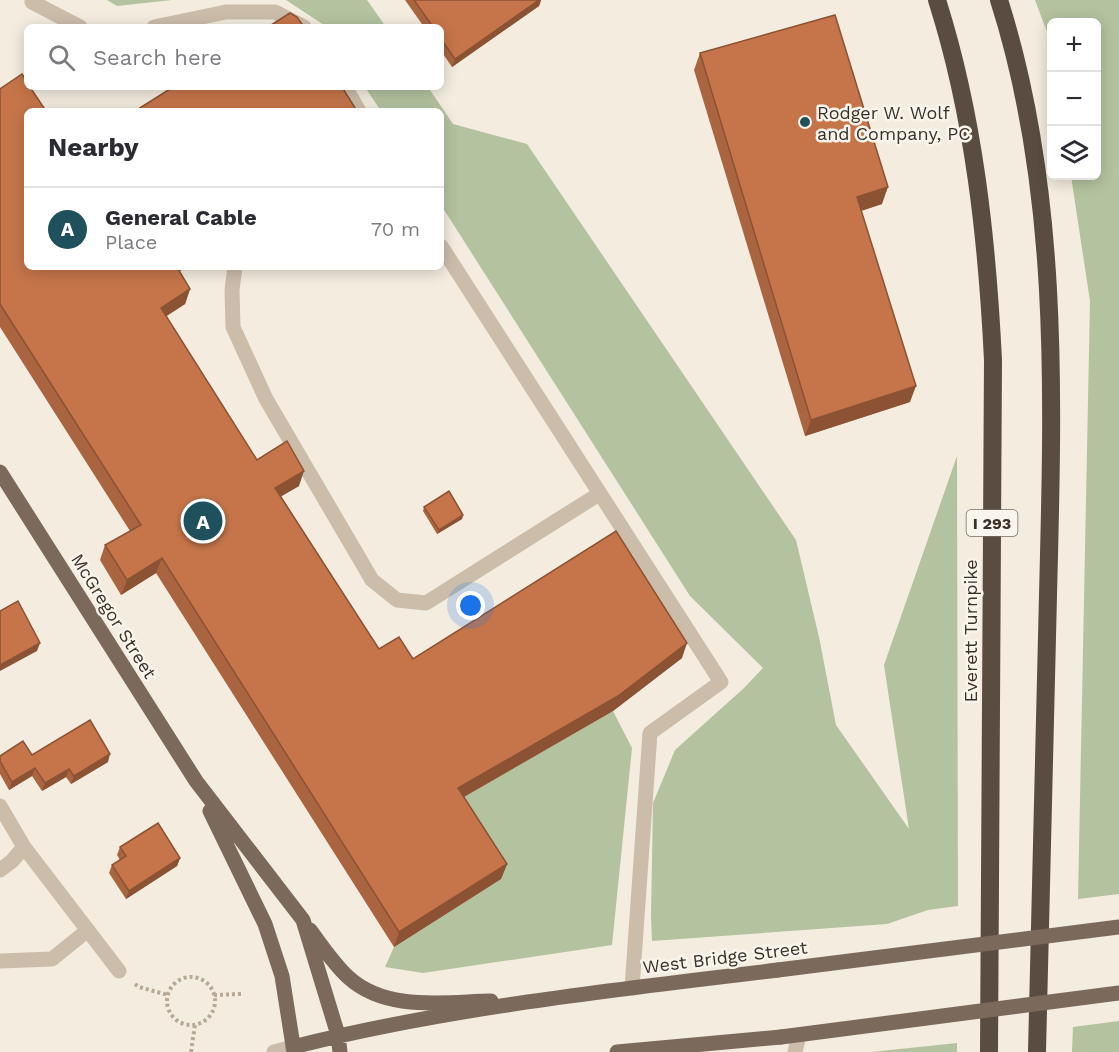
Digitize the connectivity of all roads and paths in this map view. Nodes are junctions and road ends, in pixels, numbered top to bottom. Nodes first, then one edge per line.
1 (937, 0) edge
2 (999, 0) edge
3 (32, 2) dead end
4 (74, 24) edge
5 (168, 24) edge
6 (298, 24) edge
7 (347, 90) edge
8 (357, 108) edge
9 (444, 251) edge
10 (235, 270) edge
11 (0, 472) edge
12 (599, 494) junction
13 (196, 781) junction
14 (0, 806) edge
15 (24, 847) junction
16 (0, 870) edge
17 (303, 920) junction
18 (1119, 927) edge
19 (88, 930) junction
20 (0, 961) edge
21 (119, 971) joint
22 (632, 988) junction
23 (1119, 993) edge
24 (241, 994) dead end
25 (168, 995) junction
26 (214, 995) junction
27 (551, 999) junction
28 (195, 1025) junction
29 (338, 1035) junction
30 (799, 1035) junction
31 (721, 1048) edge
32 (293, 1049) edge
33 (192, 1052) edge
34 (274, 1052) edge
35 (340, 1052) edge
36 (617, 1052) edge
37 (795, 1052) edge
38 (989, 1052) edge
39 (1036, 1052) edge

1 - 38 highway, Everett Turnpike / I 293
2 - 39 highway
3 - 4 street
5 - 6 street
7 - 8 street
9 - 12 street
10 - 12 street
11 - 13 main road, McGregor Street
12 - 22 street
13 - 17 main road, McGregor Street
13 - 32 main road, McGregor Street
14 - 15 street
15 - 16 street
15 - 19 street
17 - 27 main road
17 - 29 main road, McGregor Street
18 - 22 main road, West Bridge Street, bridge
19 - 20 street
19 - 21 street
21 - 25 path
22 - 27 main road, West Bridge Street
23 - 30 main road, bridge
24 - 26 path
25 - 26 path
25 - 28 path
26 - 28 path
27 - 29 main road, West Bridge Street
28 - 33 path
29 - 32 main road, West Bridge Street
29 - 35 main road, McGregor Street
30 - 31 main road, bridge
30 - 37 street
31 - 36 main road
32 - 34 street

